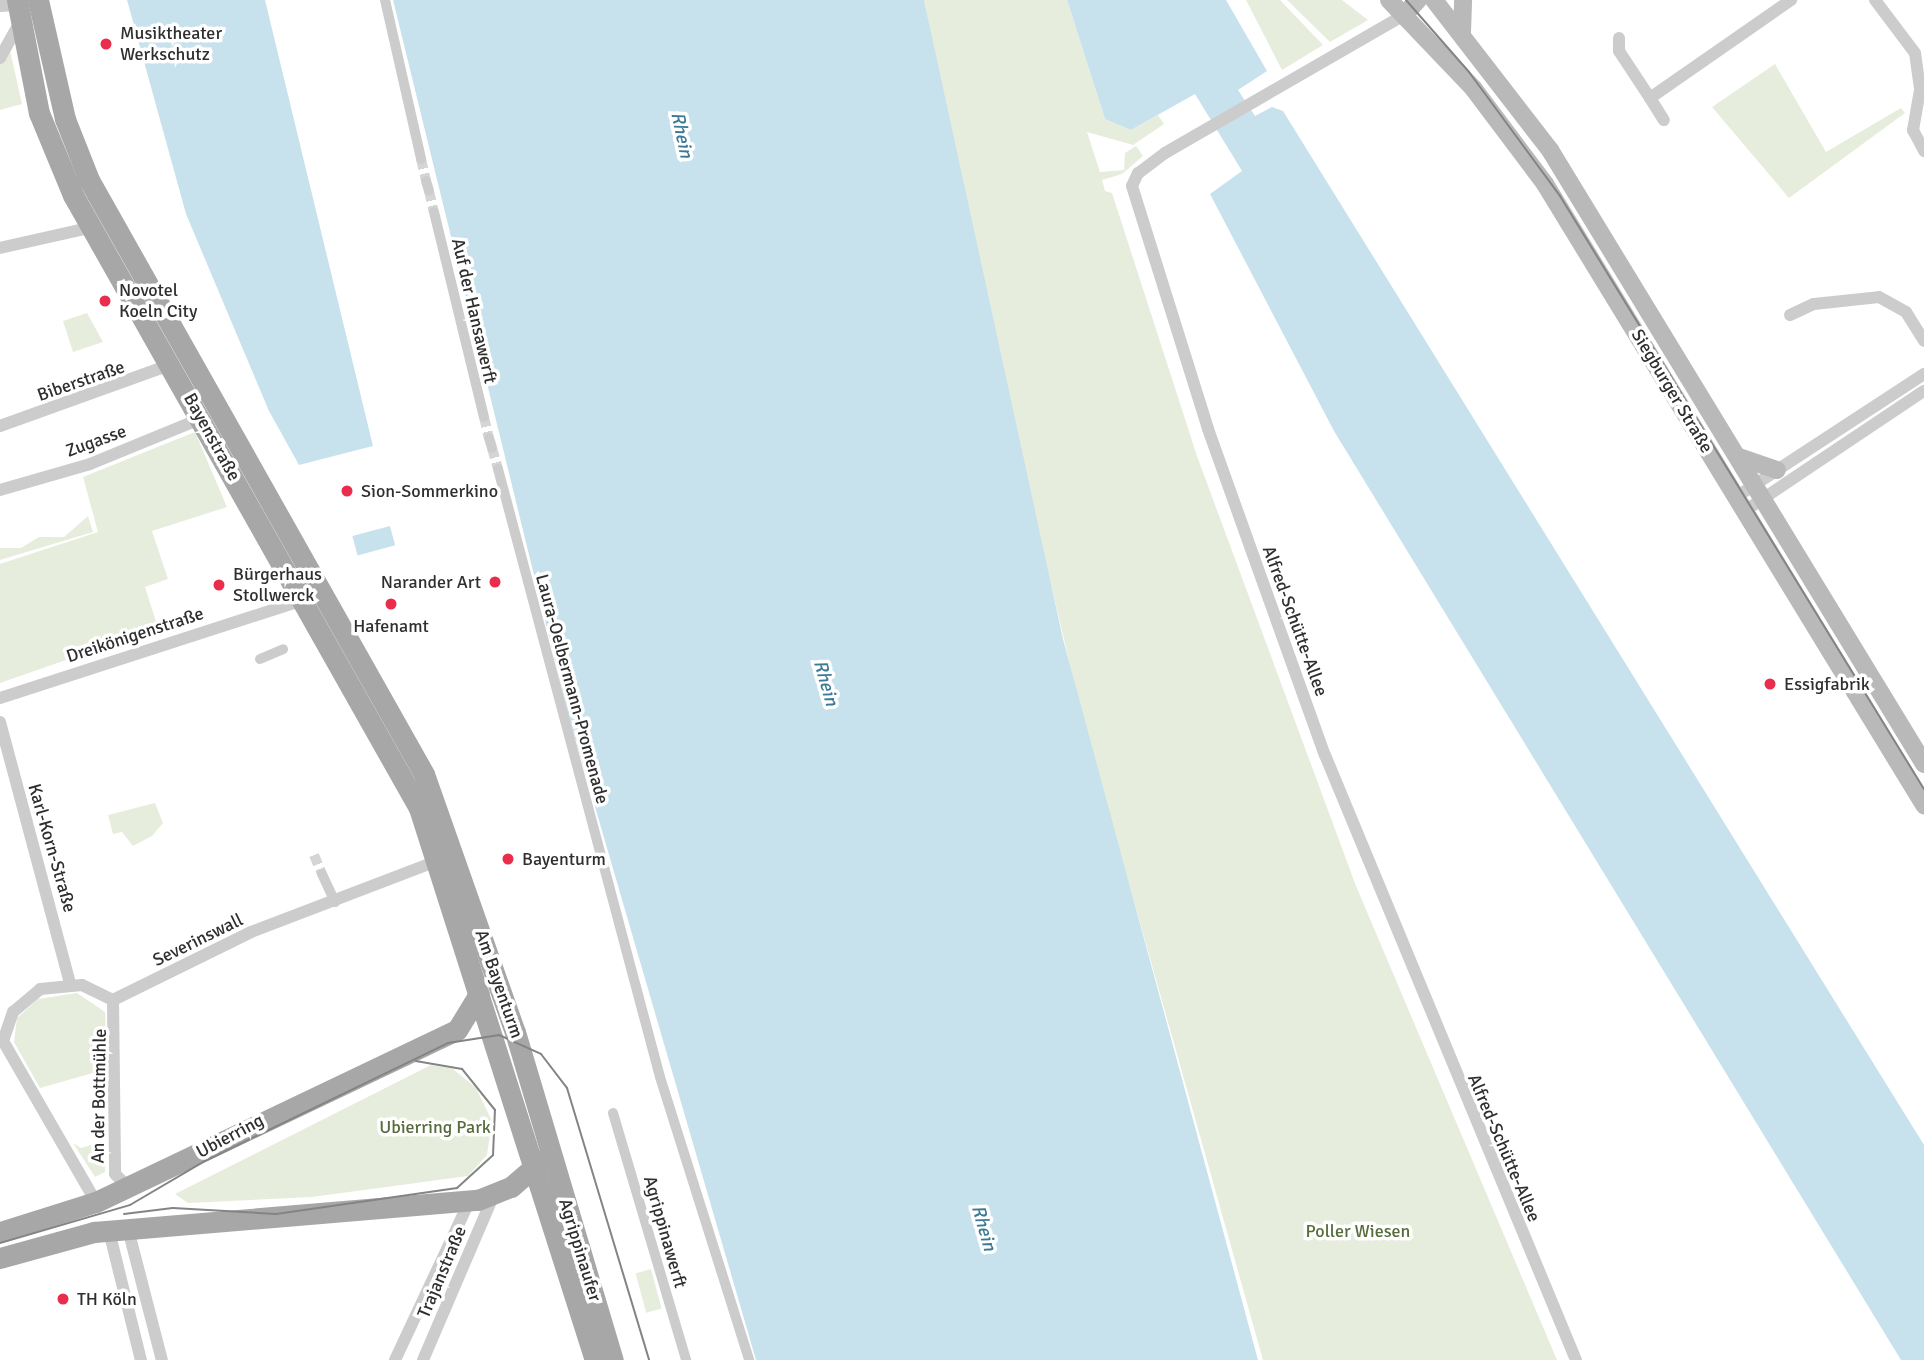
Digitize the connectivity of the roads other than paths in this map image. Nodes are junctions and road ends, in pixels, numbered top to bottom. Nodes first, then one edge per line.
1 (385, 0) edge
2 (1389, 0) edge
3 (1418, 0) edge
4 (1463, 0) edge
5 (1791, 0) edge
6 (1875, 0) edge
7 (1439, 1) edge
8 (22, 7) edge
9 (1404, 15) junction
10 (1462, 32) junction
11 (1619, 38) dead end
12 (0, 58) edge
13 (1650, 97) junction
14 (1922, 109) edge
15 (1664, 120) dead end
16 (1924, 150) edge
17 (421, 159) tunnel mouth
18 (102, 205) junction
19 (80, 206) junction
20 (434, 212) tunnel mouth
21 (93, 227) junction
22 (0, 248) edge
23 (1790, 315) dead end
24 (1924, 341) edge
25 (172, 364) junction
26 (1924, 374) edge
27 (1924, 391) edge
28 (484, 416) tunnel mouth
29 (201, 418) junction
30 (0, 426) edge
31 (1829, 443) junction
32 (1740, 457) junction
33 (498, 469) tunnel mouth
34 (1777, 470) junction
35 (0, 490) edge
36 (1760, 491) junction
37 (1741, 503) junction
38 (312, 596) junction
39 (283, 649) dead end
40 (260, 659) dead end
41 (0, 698) edge
42 (0, 722) edge
43 (1924, 764) edge
44 (1924, 805) edge
45 (444, 831) joint
46 (437, 861) junction
47 (322, 874) tunnel mouth
48 (459, 899) junction
49 (335, 902) junction
50 (70, 984) junction
51 (489, 991) junction
52 (113, 1000) junction
53 (457, 1030) junction
54 (492, 1040) junction
55 (1, 1042) edge
56 (528, 1078) junction
57 (613, 1113) dead end
58 (545, 1141) junction
59 (533, 1170) junction
60 (111, 1195) junction
61 (493, 1197) junction
62 (544, 1201) junction
63 (469, 1202) junction
64 (118, 1230) junction
65 (0, 1232) edge
66 (0, 1258) edge
67 (592, 1351) edge
68 (141, 1360) edge
69 (162, 1360) edge
70 (395, 1360) edge
71 (423, 1360) edge
72 (613, 1360) edge
73 (686, 1360) edge
74 (749, 1360) edge
75 (1576, 1360) edge

1 - 17 street
2 - 9 main road, Siegburger Straße
3 - 9 main road
4 - 10 main road
5 - 13 street
6 - 14 street
7 - 9 main road
7 - 10 main road, Siegburger Straße
8 - 12 street
8 - 18 main road, Bayenstraße
8 - 19 main road, Bayenstraße
9 - 37 main road, Siegburger Straße
9 - 75 street, Alfred-Schütte-Allee
10 - 32 main road, Siegburger Straße
11 - 13 street
13 - 15 street
14 - 16 street
18 - 19 main road
18 - 38 main road, Bayenstraße
19 - 21 main road, Bayenstraße
20 - 28 street, Auf der Hansawerft
21 - 22 street
21 - 25 main road, Bayenstraße
23 - 24 street
25 - 29 main road, Bayenstraße
25 - 30 street, Biberstraße
26 - 31 street
27 - 31 street
29 - 35 street, Zugasse
29 - 38 main road, Bayenstraße
31 - 34 street
31 - 36 street
32 - 34 main road
32 - 36 main road, Siegburger Straße
33 - 74 street, Laura-Oelbermann-Promenade
34 - 36 street
36 - 37 street
36 - 43 main road, Siegburger Straße
37 - 44 main road, Siegburger Straße
38 - 41 street, Dreikönigenstraße
38 - 45 main road, Bayenstraße
38 - 46 main road, Bayenstraße
39 - 40 street
42 - 50 street, Karl-Korn-Straße
45 - 48 main road, Am Bayenturm
46 - 48 main road, Am Bayenturm
46 - 49 street, Severinswall
47 - 49 street
48 - 51 main road, Am Bayenturm
49 - 52 street, Severinswall
50 - 52 street
50 - 55 street
51 - 53 main road
51 - 54 main road, Am Bayenturm
51 - 56 main road, Am Bayenturm
52 - 60 street, An der Bottmühle
53 - 54 main road
53 - 60 main road, Ubierring
54 - 56 main road
54 - 59 main road, Am Bayenturm
55 - 60 street, An der Bottmühle
56 - 58 main road, Am Bayenturm
57 - 73 street, Agrippinawerft
58 - 59 main road
58 - 72 main road, Agrippinaufer
59 - 61 main road
59 - 62 main road, Agrippinaufer
60 - 64 main road
60 - 65 main road, Ubierring
61 - 62 main road
61 - 63 main road
61 - 71 street, Trajanstraße
62 - 67 main road, Agrippinaufer
63 - 64 main road
63 - 70 street, Trajanstraße
64 - 66 main road
64 - 68 street
64 - 69 street

